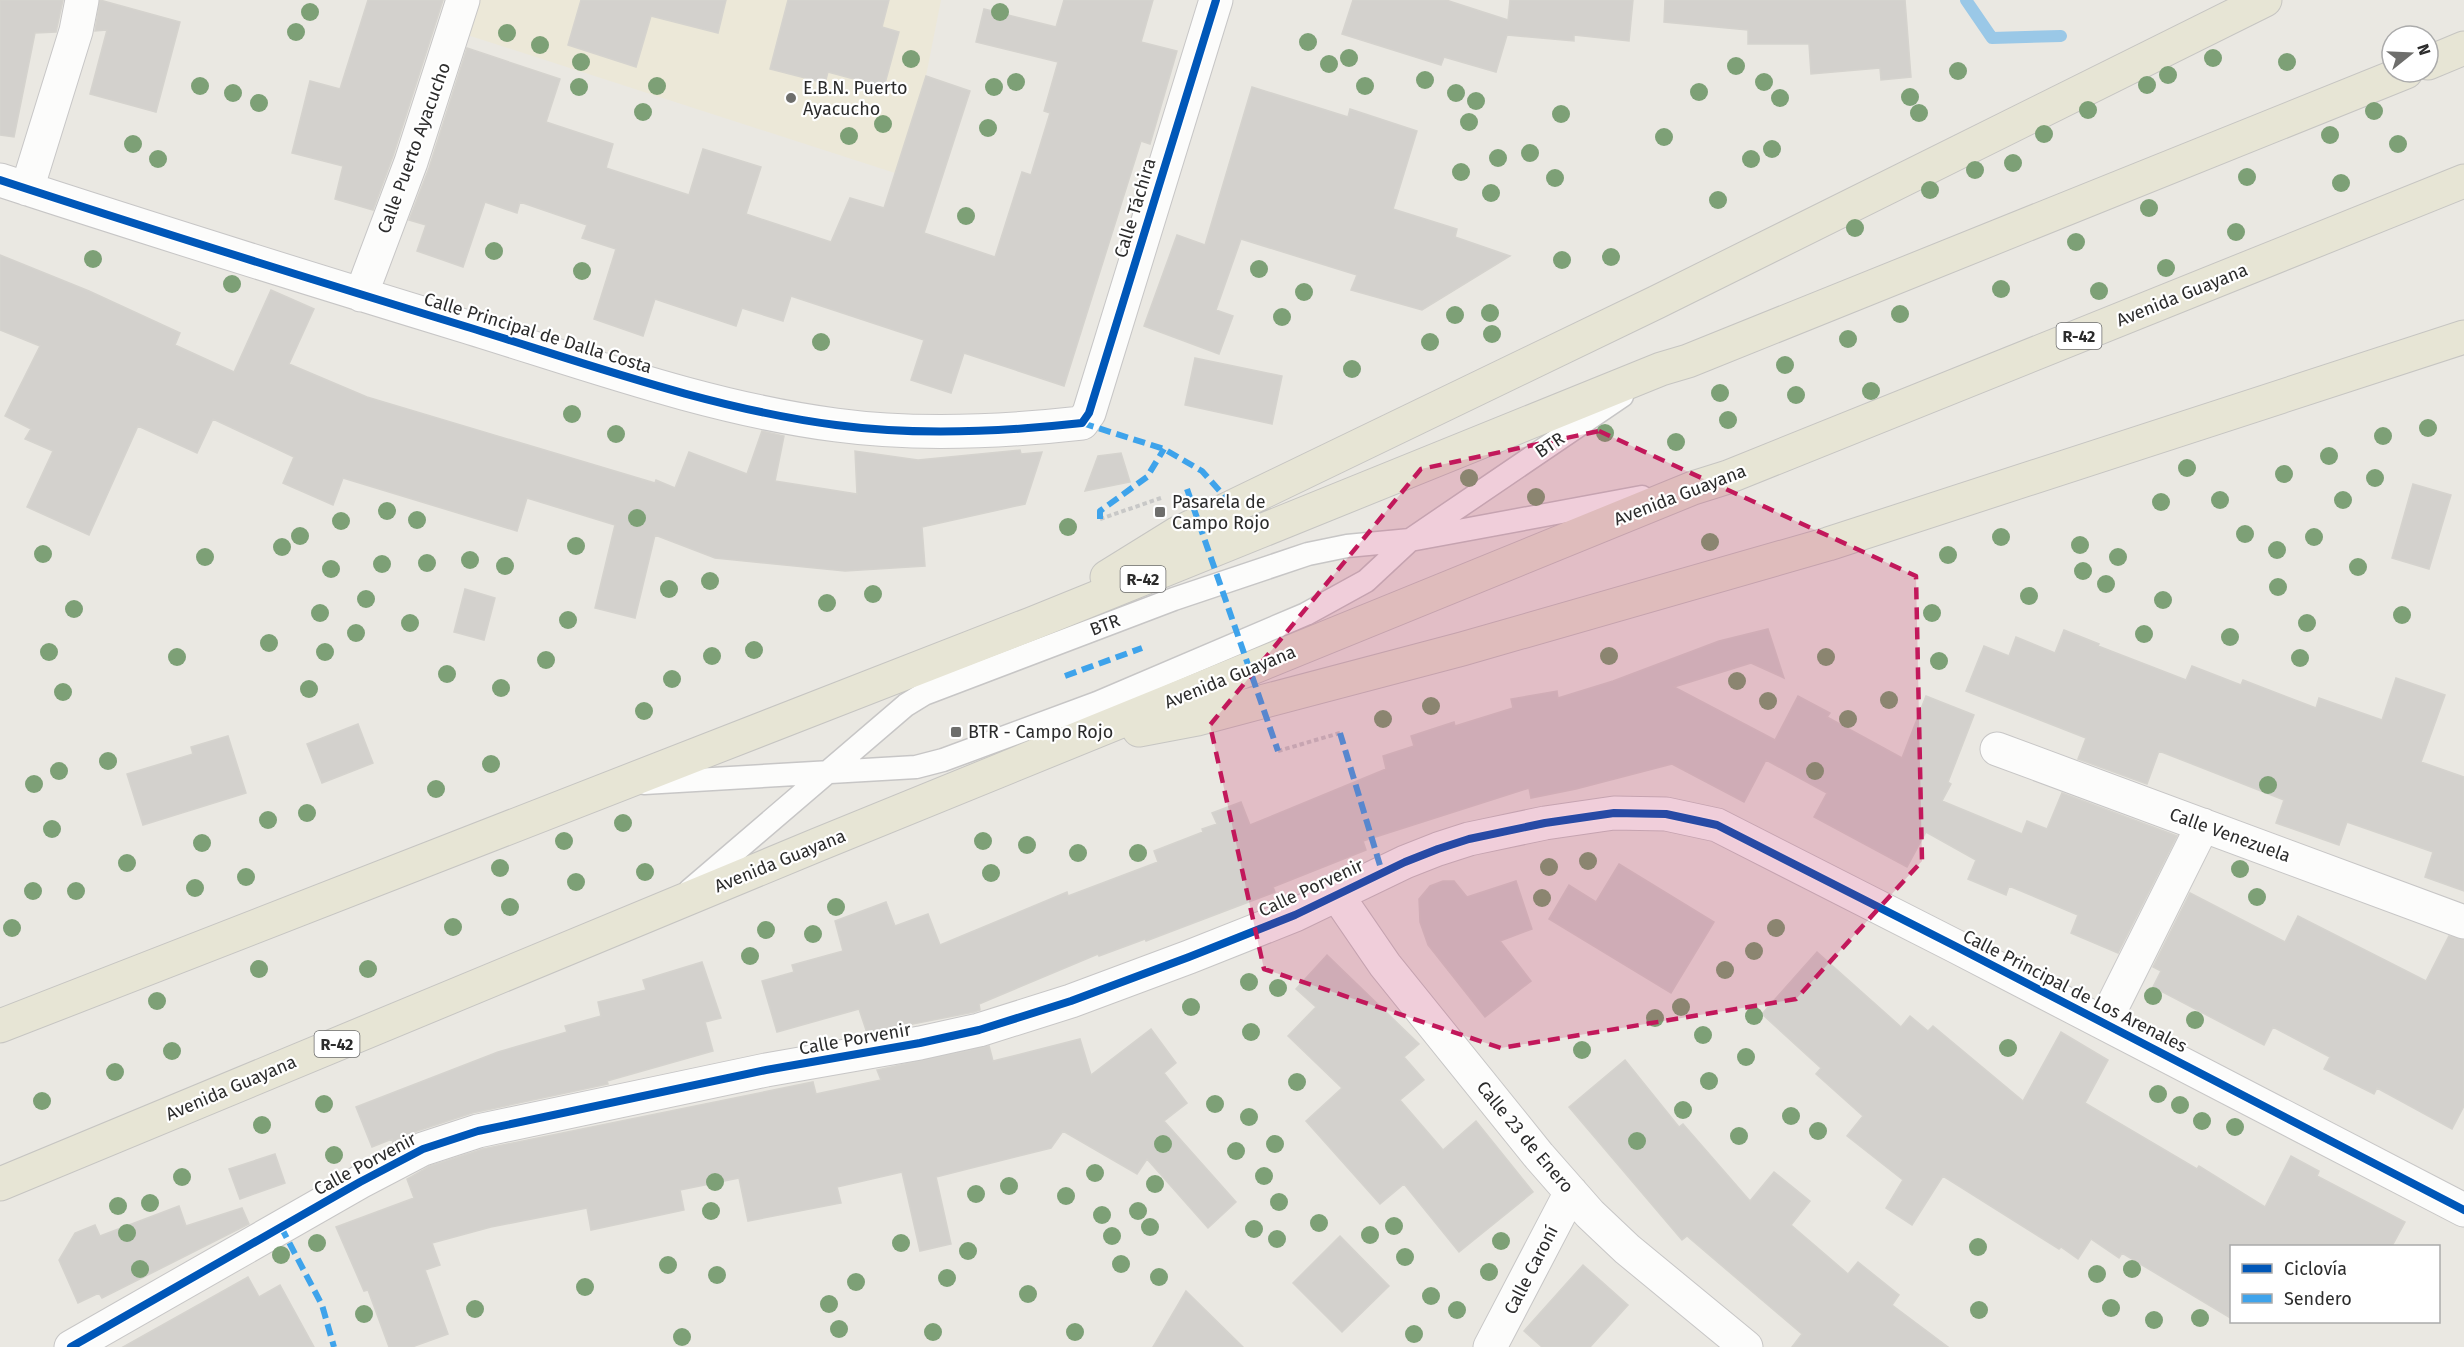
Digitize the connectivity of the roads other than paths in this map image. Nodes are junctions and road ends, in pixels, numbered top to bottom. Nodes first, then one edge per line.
1 (82, 0) edge
2 (463, 0) edge
3 (1216, 0) edge
4 (2265, 0) edge
5 (2464, 48) edge
6 (2440, 58) edge
7 (2380, 83) edge
8 (2464, 181) edge
9 (14, 185) edge
10 (361, 295) junction
11 (2464, 337) edge
12 (1661, 369) junction
13 (1083, 423) joint
14 (1693, 488) junction
15 (1410, 540) junction
16 (1031, 624) junction
17 (1073, 742) junction
18 (1997, 750) dead end
19 (828, 772) junction
20 (623, 784) junction
21 (1666, 814) joint
22 (2203, 825) junction
23 (1337, 895) junction
24 (673, 905) junction
25 (2464, 922) edge
26 (2104, 1023) junction
27 (0, 1026) edge
28 (0, 1184) edge
29 (1571, 1192) junction
30 (2464, 1210) edge
31 (71, 1347) edge
32 (1490, 1347) edge
33 (1746, 1347) edge

1 - 9 street
2 - 10 street, Calle Puerto Ayacucho
3 - 13 street, Calle Táchira
4 - 16 main road
5 - 6 main road
7 - 12 main road, R-42
8 - 14 main road, Avenida Guayana / R-42
9 - 10 street, Calle Principal de Dalla Costa
10 - 13 street, Calle Principal de Dalla Costa
11 - 17 main road
12 - 15 lane, BTR
12 - 16 main road, R-42
14 - 15 lane, BTR
14 - 17 main road, Avenida Guayana / R-42
15 - 19 lane, BTR
15 - 19 lane, BTR
16 - 20 main road, R-42
17 - 24 main road, Avenida Guayana / R-42
18 - 22 street, Calle Venezuela
19 - 20 lane, BTR
19 - 24 lane, BTR
20 - 27 main road, R-42
21 - 23 street, Calle Porvenir
21 - 26 street, Calle Principal de Los Arenales
22 - 25 street, Calle Venezuela
22 - 26 street
23 - 29 street, Calle 23 de Enero
23 - 31 street, Calle Porvenir
24 - 28 main road, Avenida Guayana / R-42
26 - 30 street, Calle Principal de Los Arenales
29 - 32 street, Calle Caroní
29 - 33 street, Calle 23 de Enero

